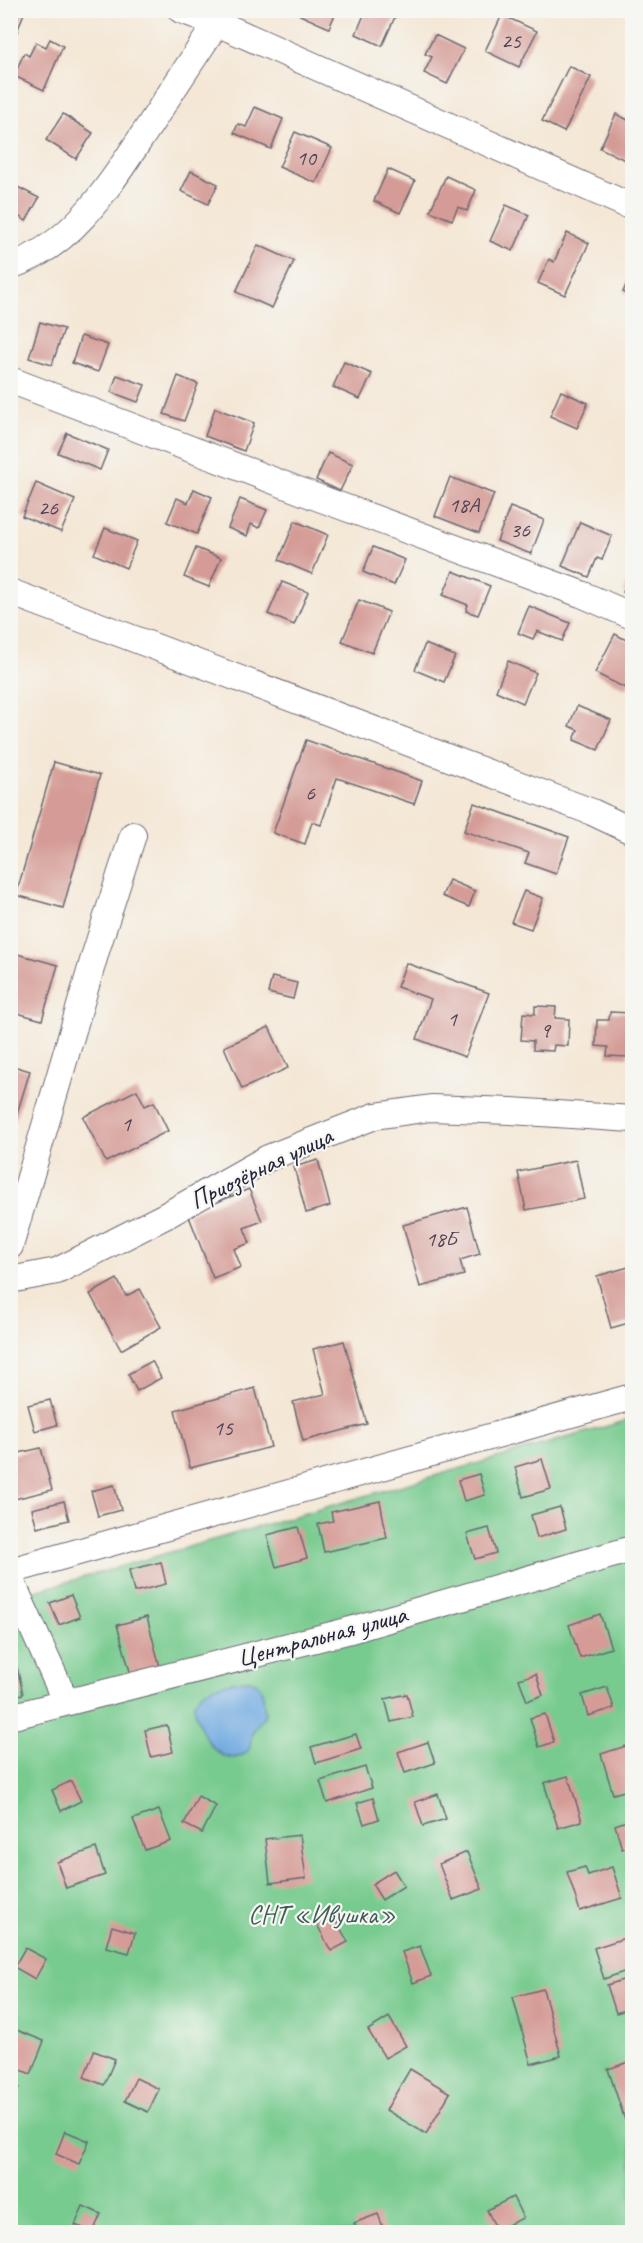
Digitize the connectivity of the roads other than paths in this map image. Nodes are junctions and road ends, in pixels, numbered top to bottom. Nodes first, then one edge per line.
1 (181, 10) edge
2 (217, 23) junction
3 (633, 207) edge
4 (10, 266) edge
5 (10, 380) edge
6 (10, 592) edge
7 (633, 616) edge
8 (633, 831) edge
9 (133, 835) dead end
10 (633, 1119) edge
11 (10, 1246) edge
12 (10, 1280) edge
13 (633, 1396) edge
14 (633, 1549) edge
15 (10, 1571) edge
16 (10, 1578) edge
17 (66, 1702) junction
18 (10, 1717) edge

1 - 2 street
2 - 3 street
2 - 4 street
5 - 7 street
6 - 8 street
9 - 11 street
10 - 12 street, Приозёрная улица
13 - 15 street
14 - 17 street, Центральная улица
16 - 17 street
17 - 18 street, Центральная улица

